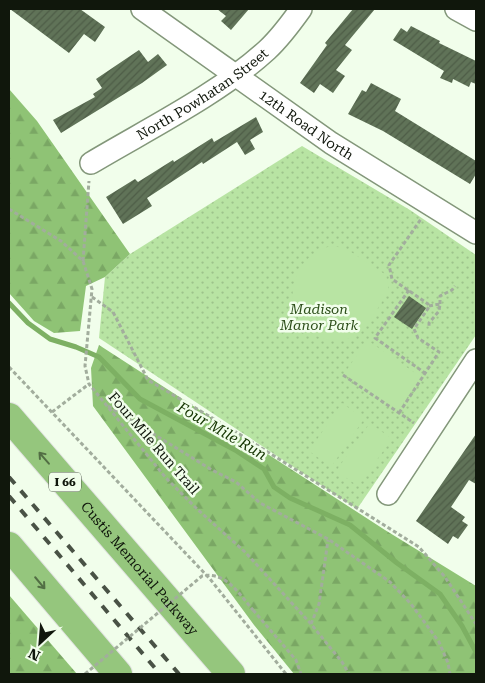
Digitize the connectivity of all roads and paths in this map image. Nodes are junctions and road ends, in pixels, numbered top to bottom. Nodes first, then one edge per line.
1 (142, 9) edge
2 (301, 9) edge
3 (456, 9) edge
4 (476, 20) edge
5 (234, 76) junction
6 (91, 163) joint
7 (9, 209) edge
8 (421, 218) dead end
9 (476, 232) edge
10 (83, 261) junction
11 (455, 286) dead end
12 (409, 290) junction
13 (92, 296) junction
14 (440, 304) junction
15 (428, 306) junction
16 (429, 328) dead end
17 (476, 360) edge
18 (9, 367) edge
19 (425, 373) junction
20 (343, 375) dead end
21 (89, 384) junction
22 (103, 403) junction
23 (52, 412) junction
24 (399, 413) junction
25 (9, 417) edge
26 (414, 423) dead end
27 (388, 494) dead end
28 (328, 539) junction
29 (9, 546) edge
30 (311, 624) junction
31 (476, 624) edge
32 (85, 674) edge
33 (118, 674) edge
34 (232, 674) edge
35 (286, 674) edge
36 (301, 674) edge
37 (349, 674) edge
38 (450, 674) edge

1 - 5 street, 12th Road North
2 - 5 street, North Powhatan Street
3 - 4 street
5 - 6 street, North Powhatan Street
5 - 9 street, 12th Road North
6 - 10 path
7 - 10 path, Four Mile Run Trail
8 - 12 path
10 - 13 path, Four Mile Run Trail
11 - 14 path
12 - 15 path
12 - 19 path
13 - 21 path, Four Mile Run Trail
13 - 31 path
14 - 15 path
14 - 16 path
15 - 19 path
17 - 27 street
18 - 23 path
19 - 24 path
20 - 24 path
21 - 22 path, Four Mile Run Trail
21 - 23 path
22 - 28 path
22 - 30 path, Four Mile Run Trail
23 - 35 path
24 - 26 path
34 -> 25 highway, Custis Memorial Parkway / I 66
28 - 30 path
28 - 38 path
29 -> 33 highway
30 - 37 path, Four Mile Run Trail
32 - 36 path, bridge

